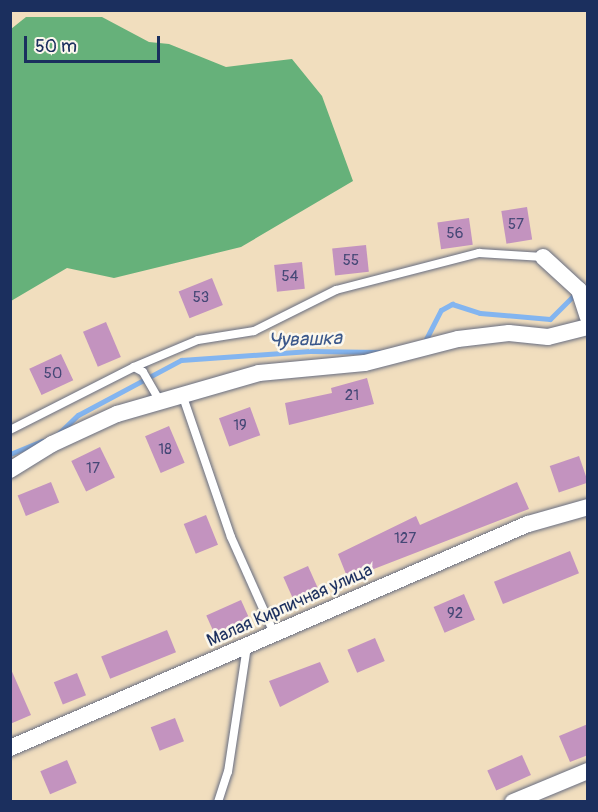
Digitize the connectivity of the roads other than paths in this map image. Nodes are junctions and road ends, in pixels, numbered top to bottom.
1 (543, 257) joint
2 (588, 317) edge
3 (588, 327) edge
4 (134, 367) junction
5 (182, 394) junction
6 (160, 401) junction
7 (10, 430) edge
8 (10, 470) edge
9 (588, 507) edge
10 (274, 633) junction
11 (247, 645) junction
12 (10, 748) edge
13 (588, 771) edge
14 (218, 801) edge
15 (513, 801) edge

1 - 2 street
1 - 4 lane
3 - 5 street
4 - 6 lane
4 - 7 lane
5 - 6 street
5 - 10 lane
6 - 8 street
9 - 10 street, Малая Кирпичная улица
10 - 11 street, Малая Кирпичная улица
11 - 12 street, Малая Кирпичная улица
11 - 14 lane
13 - 15 street

